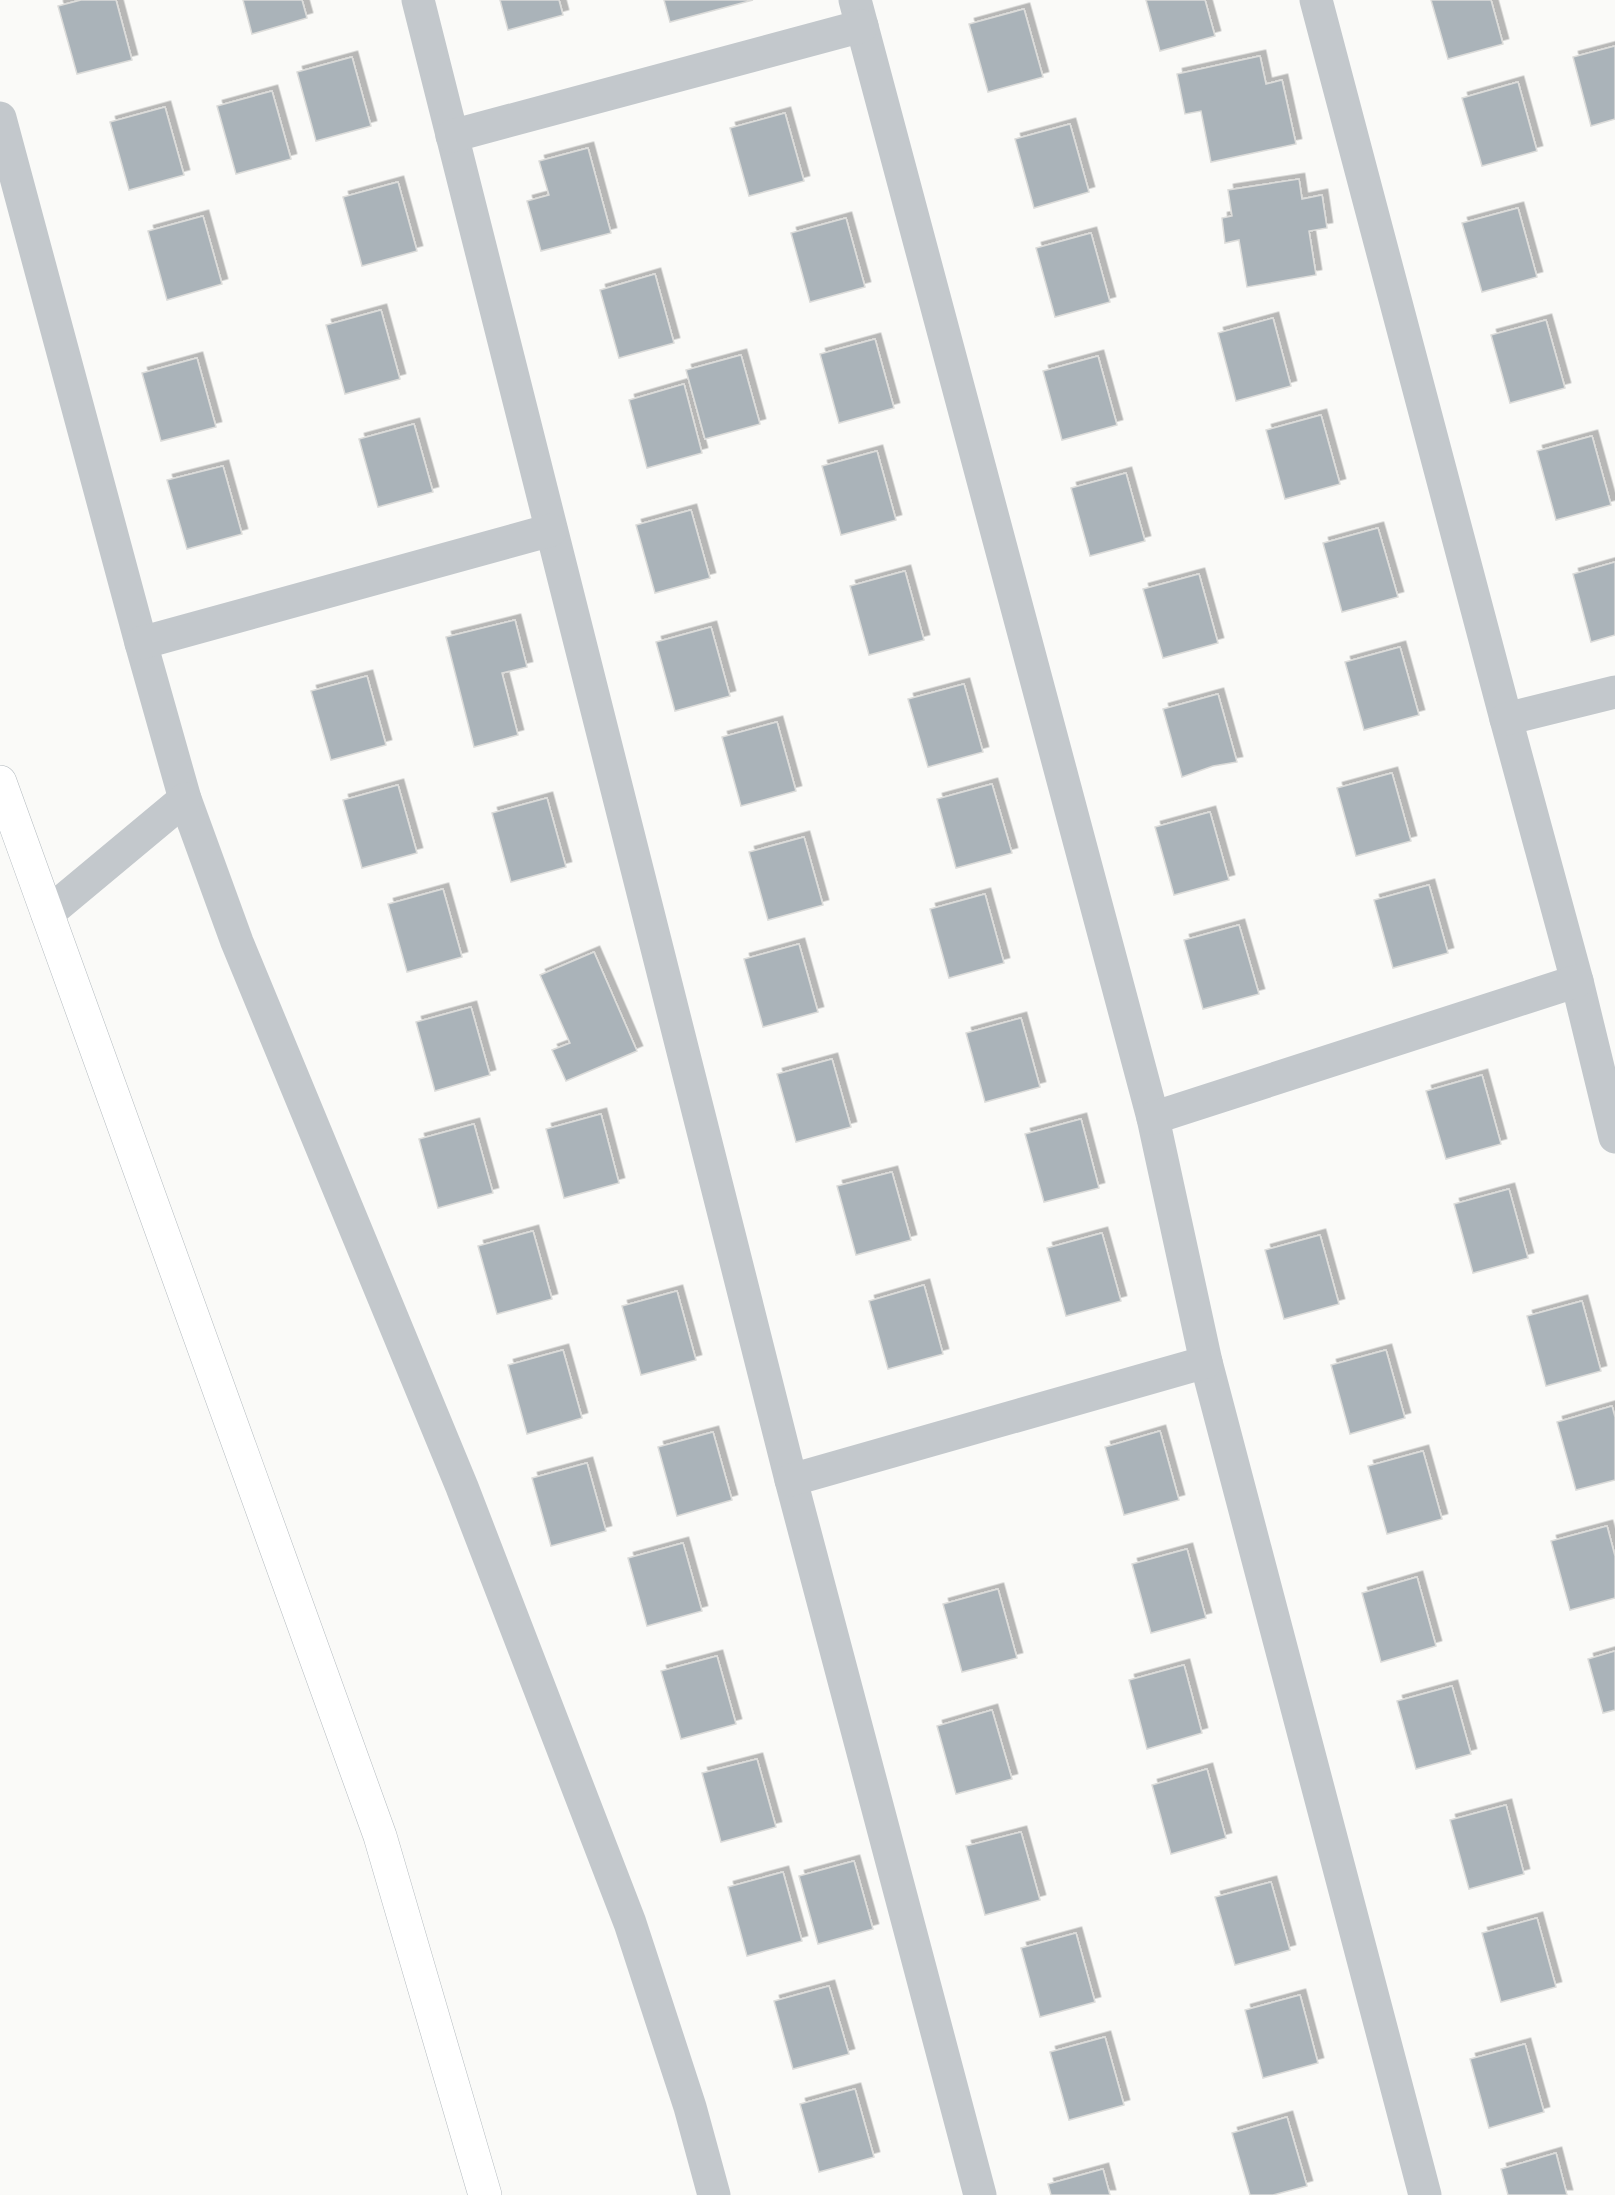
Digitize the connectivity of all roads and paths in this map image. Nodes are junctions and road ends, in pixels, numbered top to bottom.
1 (418, 0) edge
2 (1316, 0) edge
3 (858, 13) edge
4 (0, 118) edge
5 (452, 136) junction
6 (551, 530) junction
7 (141, 643) junction
8 (1615, 692) edge
9 (1506, 719) junction
10 (0, 782) edge
11 (185, 799) junction
12 (47, 914) junction
13 (1578, 981) junction
14 (1153, 1118) junction
15 (1615, 1137) edge
16 (1206, 1362) junction
17 (791, 1480) junction
18 (484, 2195) edge
19 (714, 2195) edge
20 (980, 2195) edge
21 (1425, 2195) edge

1 - 5 street
2 - 9 street
3 - 5 street
3 - 14 street
4 - 7 street
5 - 6 street
6 - 7 street
6 - 17 street
7 - 11 street
8 - 9 street
9 - 13 street
10 - 12 street
11 - 12 street
11 - 19 street
12 - 18 street
13 - 14 street
13 - 15 street
14 - 16 street
16 - 17 street
16 - 21 street
17 - 20 street

